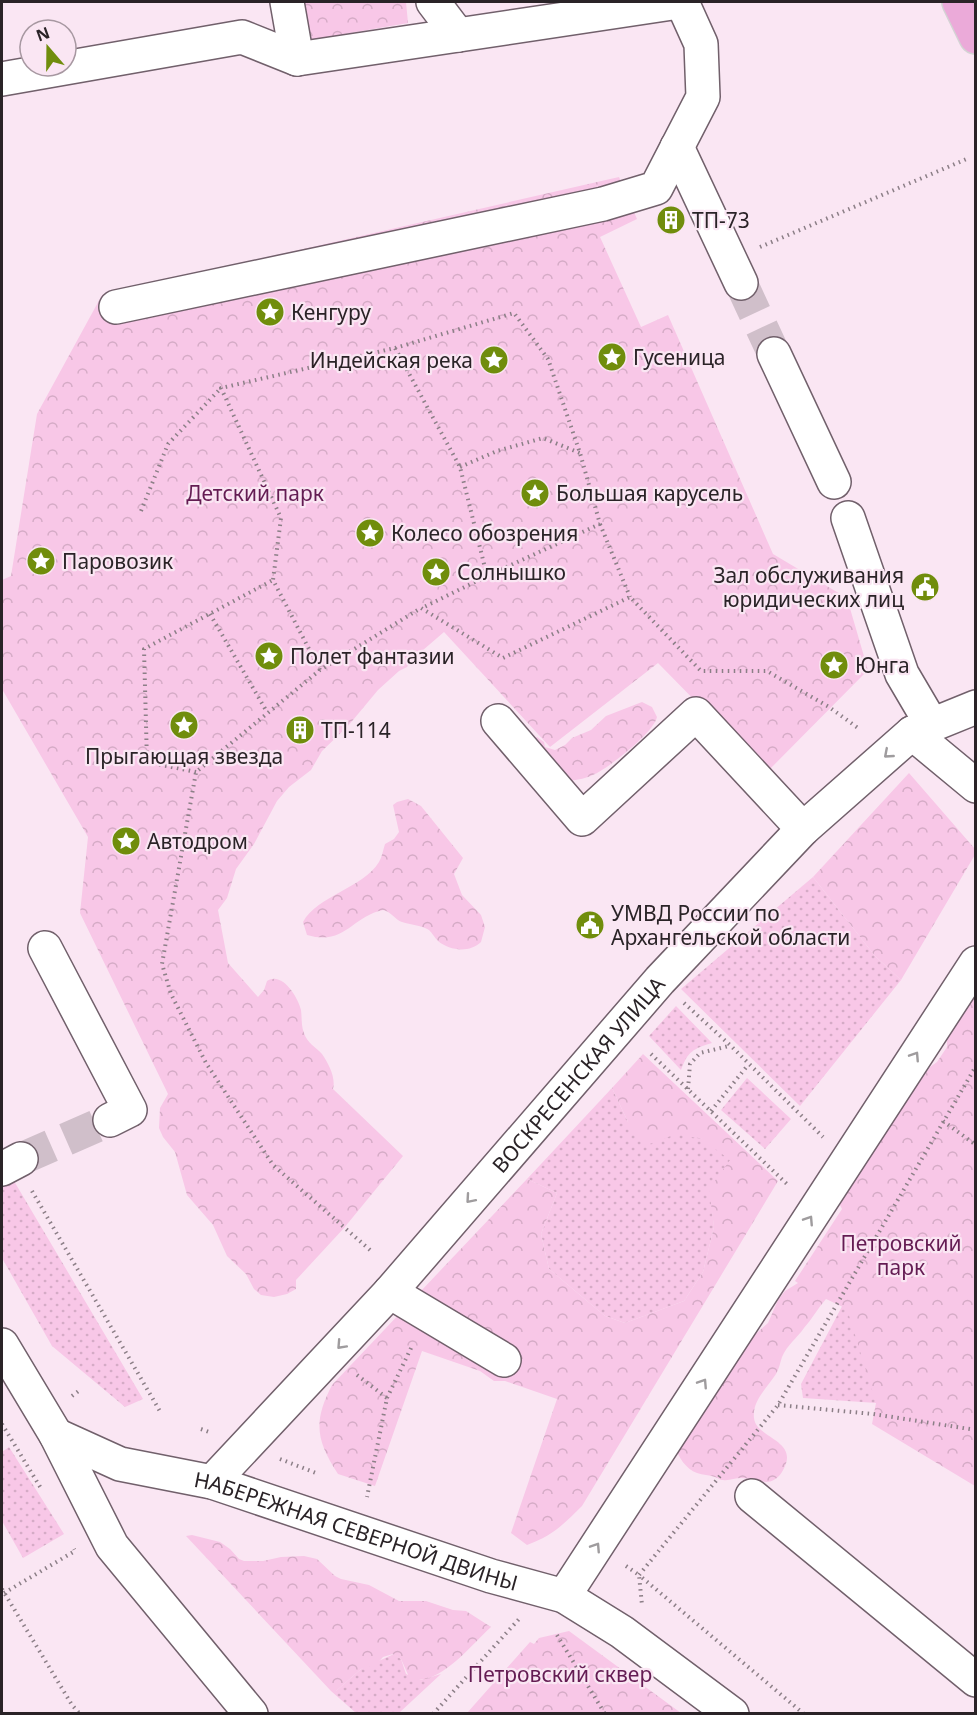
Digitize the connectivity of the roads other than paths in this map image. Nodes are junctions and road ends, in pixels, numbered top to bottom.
1 (287, 2) edge
2 (433, 2) edge
3 (680, 2) edge
4 (959, 2) edge
5 (458, 35) junction
6 (975, 37) edge
7 (297, 59) junction
8 (2, 79) edge
9 (677, 147) junction
10 (736, 272) tunnel mouth
11 (116, 307) dead end
12 (774, 354) tunnel mouth
13 (834, 482) dead end
14 (848, 518) dead end
15 (975, 706) edge
16 (498, 721) dead end
17 (922, 729) junction
18 (975, 786) edge
19 (803, 829) junction
20 (45, 948) dead end
21 (975, 963) edge
22 (110, 1120) tunnel mouth
23 (390, 1292) junction
24 (2, 1345) edge
25 (504, 1360) dead end
26 (56, 1435) junction
27 (212, 1482) junction
28 (752, 1496) dead end
29 (564, 1596) junction
30 (975, 1680) edge
31 (251, 1713) edge
32 (732, 1713) edge

1 - 7 street
2 - 5 street
3 - 5 street
3 - 9 street
4 - 6 main road
5 - 7 street
7 - 8 street
9 - 10 street
9 - 11 street
12 - 13 street
14 - 17 street
15 - 17 street, ВОСКРЕСЕНСКАЯ УЛИЦА
16 - 19 street
17 - 18 street
17 -> 19 street, ВОСКРЕСЕНСКАЯ УЛИЦА
19 -> 23 street, ВОСКРЕСЕНСКАЯ УЛИЦА
20 - 22 street
29 -> 21 street
23 - 25 street
23 -> 27 street, ВОСКРЕСЕНСКАЯ УЛИЦА
24 - 26 street
26 - 27 street, НАБЕРЕЖНАЯ СЕВЕРНОЙ ДВИНЫ
26 - 31 street
27 - 29 street, НАБЕРЕЖНАЯ СЕВЕРНОЙ ДВИНЫ
28 - 30 street
29 - 32 street, НАБЕРЕЖНАЯ СЕВЕРНОЙ ДВИНЫ

